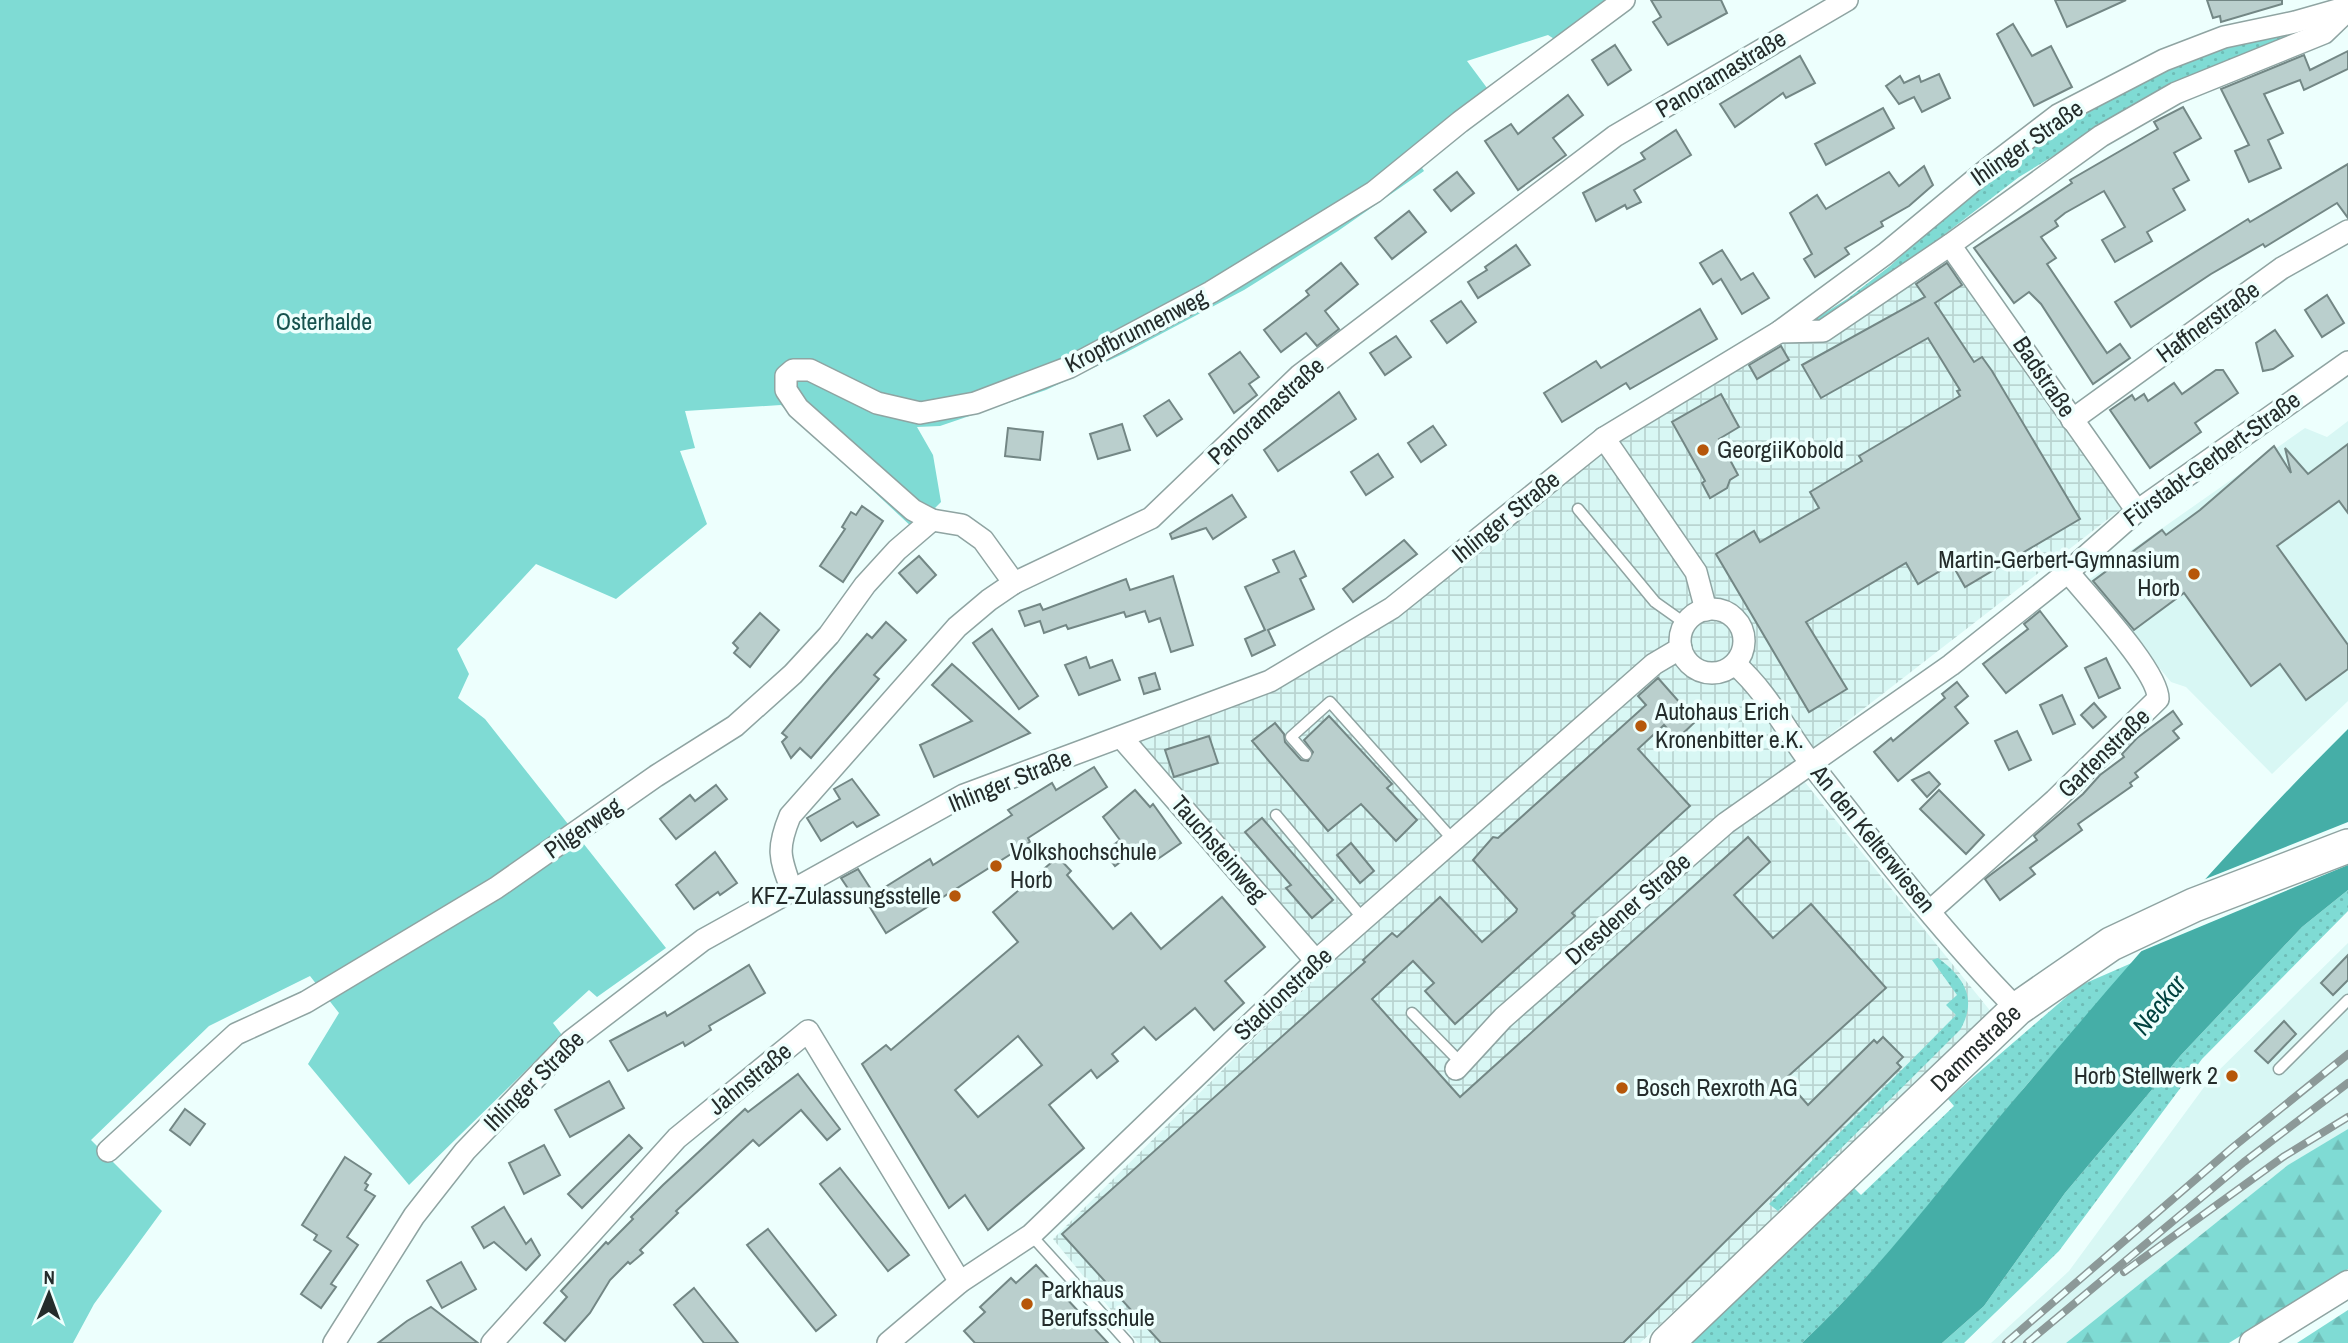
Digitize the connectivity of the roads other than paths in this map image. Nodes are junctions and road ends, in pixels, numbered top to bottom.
1 (1624, 0) edge
2 (1847, 0) edge
3 (2348, 8) edge
4 (2348, 231) edge
5 (1950, 245) junction
6 (1779, 332) junction
7 (2348, 362) edge
8 (2072, 420) junction
9 (1604, 438) junction
10 (1578, 509) dead end
11 (2137, 511) junction
12 (932, 520) junction
13 (2068, 572) junction
14 (1014, 583) junction
15 (1706, 610) junction
16 (1686, 624) junction
17 (1681, 648) junction
18 (1735, 664) junction
19 (1121, 737) junction
20 (1306, 754) dead end
21 (1810, 762) junction
22 (1276, 814) dead end
23 (1455, 842) junction
24 (2348, 846) edge
25 (792, 891) junction
26 (1930, 911) junction
27 (1364, 920) junction
28 (1316, 961) junction
29 (2348, 1000) edge
30 (2017, 1009) junction
31 (1412, 1013) dead end
32 (1458, 1066) joint
33 (2280, 1069) dead end
34 (108, 1151) dead end
35 (1031, 1235) junction
36 (960, 1283) junction
37 (2348, 1284) edge
38 (1079, 1288) junction
39 (1058, 1289) dead end
40 (502, 1339) edge
41 (334, 1343) edge
42 (888, 1343) edge
43 (1128, 1343) edge
44 (1667, 1343) edge
45 (2253, 1343) edge

1 - 12 street, Kropfbrunnenweg
2 - 14 street, Panoramastraße
3 - 5 street, Ihlinger Straße
3 - 6 street, Ihlinger Straße
4 - 8 street, Haffnerstraße
5 - 6 street, Ihlinger Straße
5 - 8 street, Badstraße
6 - 9 street, Ihlinger Straße
7 - 11 street, Fürstabt-Gerbert-Straße
8 - 11 street, Badstraße
9 - 15 street
9 - 19 street, Ihlinger Straße
10 - 16 lane
11 - 13 street, Fürstabt-Gerbert-Straße
12 - 14 street
12 - 34 street, Pilgerweg
13 - 21 street, Fürstabt-Gerbert-Straße
13 - 26 street, Gartenstraße
14 - 25 street, Panoramastraße
15 - 16 street
15 - 18 street
16 - 17 street
17 - 18 street
17 - 23 street, Stadionstraße
18 - 21 street, An den Kelterwiesen
19 - 25 street, Ihlinger Straße
19 - 28 street, Tauchsteinweg
20 - 23 lane
21 - 26 street, An den Kelterwiesen
21 - 32 street, Dresdener Straße
22 - 27 lane
23 - 27 street, Stadionstraße
24 - 30 main road, Dammstraße
25 - 41 street, Ihlinger Straße
26 - 30 street, An den Kelterwiesen
27 - 28 street, Stadionstraße
28 - 35 street, Stadionstraße
29 - 33 lane
30 - 44 main road, Dammstraße
31 - 32 lane
35 - 36 street, Stadionstraße
35 - 38 lane
36 - 40 street, Jahnstraße
36 - 42 street, Stadionstraße
37 - 45 street
38 - 39 lane
38 - 43 lane

